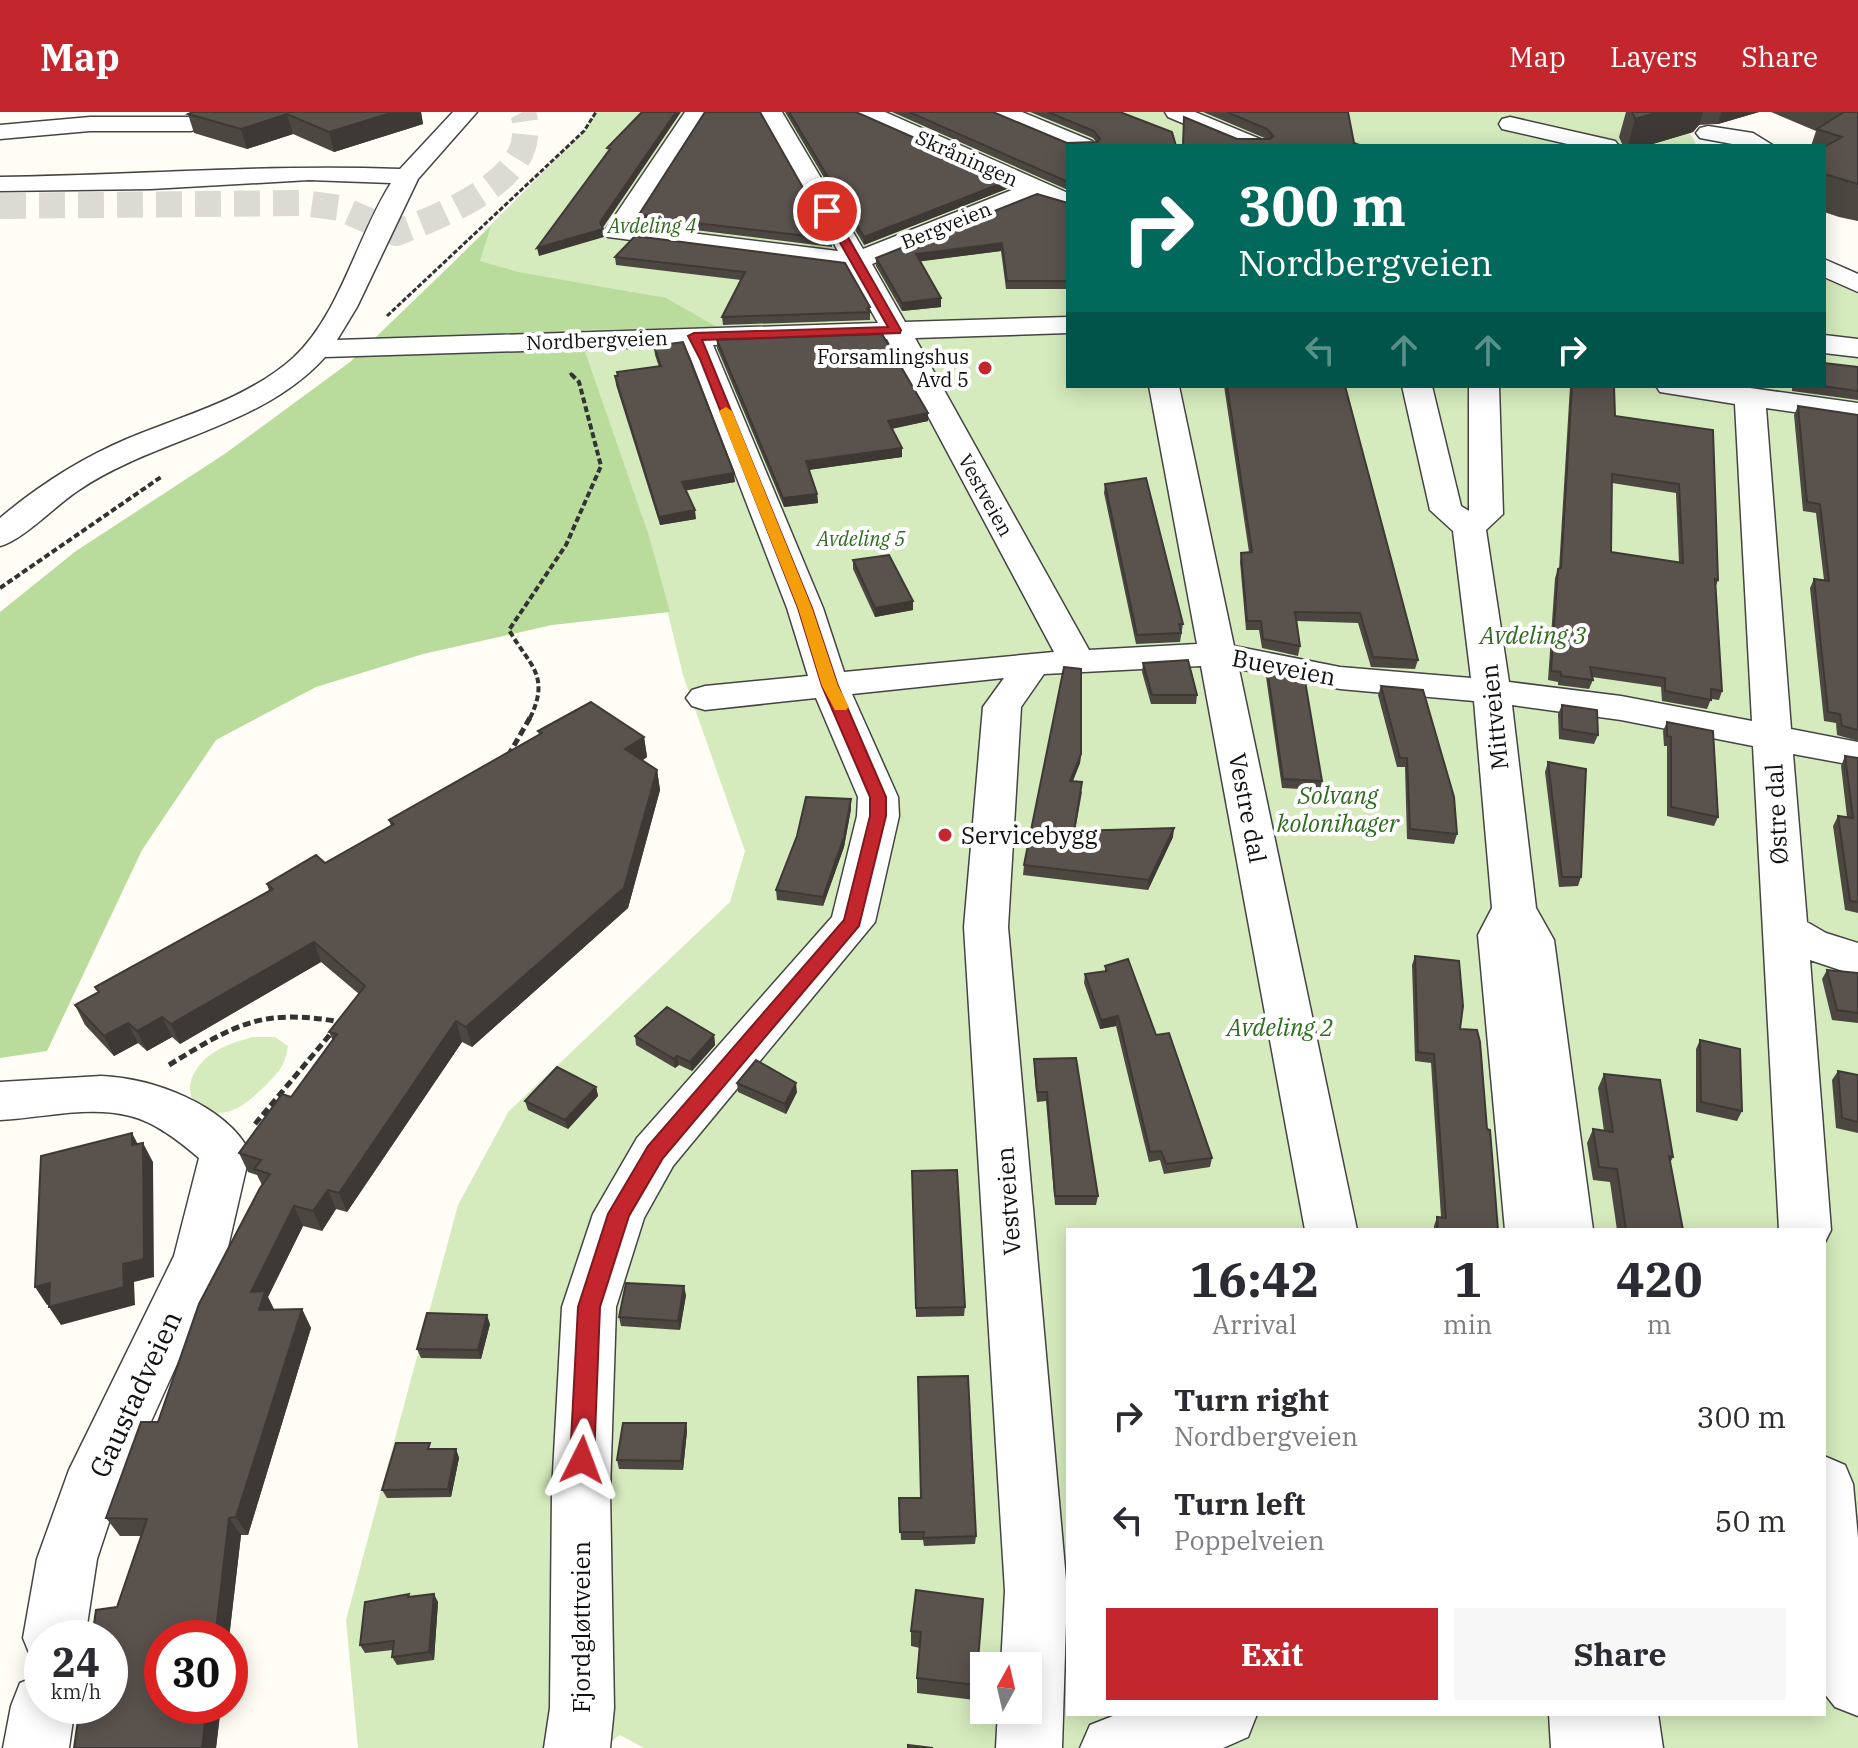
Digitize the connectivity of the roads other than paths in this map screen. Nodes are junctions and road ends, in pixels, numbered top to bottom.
1 (229, 112) edge
2 (466, 112) edge
3 (696, 112) edge
4 (771, 112) edge
5 (866, 112) edge
6 (1002, 112) edge
7 (1176, 112) edge
8 (1697, 112) edge
9 (1510, 124) dead end
10 (0, 132) edge
11 (1712, 140) edge
12 (1079, 144) edge
13 (1252, 144) edge
14 (1596, 144) edge
15 (1758, 144) edge
16 (407, 176) junction
17 (0, 184) edge
18 (1037, 189) junction
19 (1066, 201) edge
20 (856, 261) junction
21 (1826, 268) edge
22 (1858, 284) edge
23 (1066, 325) edge
24 (896, 330) junction
25 (694, 336) junction
26 (1826, 344) edge
27 (1858, 348) edge
28 (318, 349) junction
29 (1164, 388) edge
30 (1417, 388) edge
31 (1484, 388) edge
32 (1685, 388) edge
33 (1750, 397) junction
34 (1858, 412) edge
35 (1469, 527) junction
36 (0, 536) edge
37 (1218, 654) junction
38 (1055, 662) junction
39 (830, 686) junction
40 (1492, 691) junction
41 (705, 698) dead end
42 (1772, 736) junction
43 (1858, 754) edge
44 (1514, 908) junction
45 (1783, 928) junction
46 (1858, 960) edge
47 (0, 1101) edge
48 (1331, 1228) edge
49 (1531, 1228) edge
50 (1567, 1228) edge
51 (1805, 1228) edge
52 (1826, 1501) edge
53 (57, 1620) edge
54 (1844, 1655) edge
55 (1221, 1716) edge
56 (1581, 1716) edge
57 (1626, 1716) edge
58 (40, 1724) edge
59 (36, 1748) edge
60 (577, 1748) edge
61 (1029, 1748) edge
62 (1113, 1748) edge
63 (1584, 1748) edge
64 (1630, 1748) edge

1 - 10 street
2 - 16 street
3 - 20 street
4 - 20 street, Vestveien
5 - 18 street, Skråningen
6 - 12 street
7 - 13 street
8 - 11 street
9 - 14 street
11 - 15 street
16 - 17 street
16 - 28 street
18 - 19 street, Skråningen
18 - 20 street, Bergveien
20 - 24 street, Vestveien
21 - 22 street
23 - 24 street, Nordbergveien
24 - 25 street, Nordbergveien
24 - 38 street, Vestveien
25 - 28 street, Nordbergveien
25 - 39 street, Fjordgløttveien
26 - 27 street
28 - 36 street
29 - 37 street, Vestre dal
30 - 35 street
31 - 35 street
32 - 33 street
33 - 34 street
33 - 42 street, Østre dal
35 - 40 street, Mittveien
37 - 38 street, Bueveien
37 - 40 street, Bueveien
37 - 48 street, Vestre dal
38 - 39 street, Bueveien
38 - 61 street, Vestveien
39 - 41 street, Bueveien
39 - 60 street, Fjordgløttveien
40 - 42 street, Bueveien
40 - 44 street, Mittveien
42 - 43 street, Bueveien
42 - 45 street, Østre dal
44 - 49 street, Mittveien
44 - 50 street, Mittveien
45 - 46 street
45 - 51 street, Østre dal
47 - 53 street, Gaustadveien
52 - 54 street
55 - 62 street
56 - 63 street
57 - 64 street
58 - 59 street

